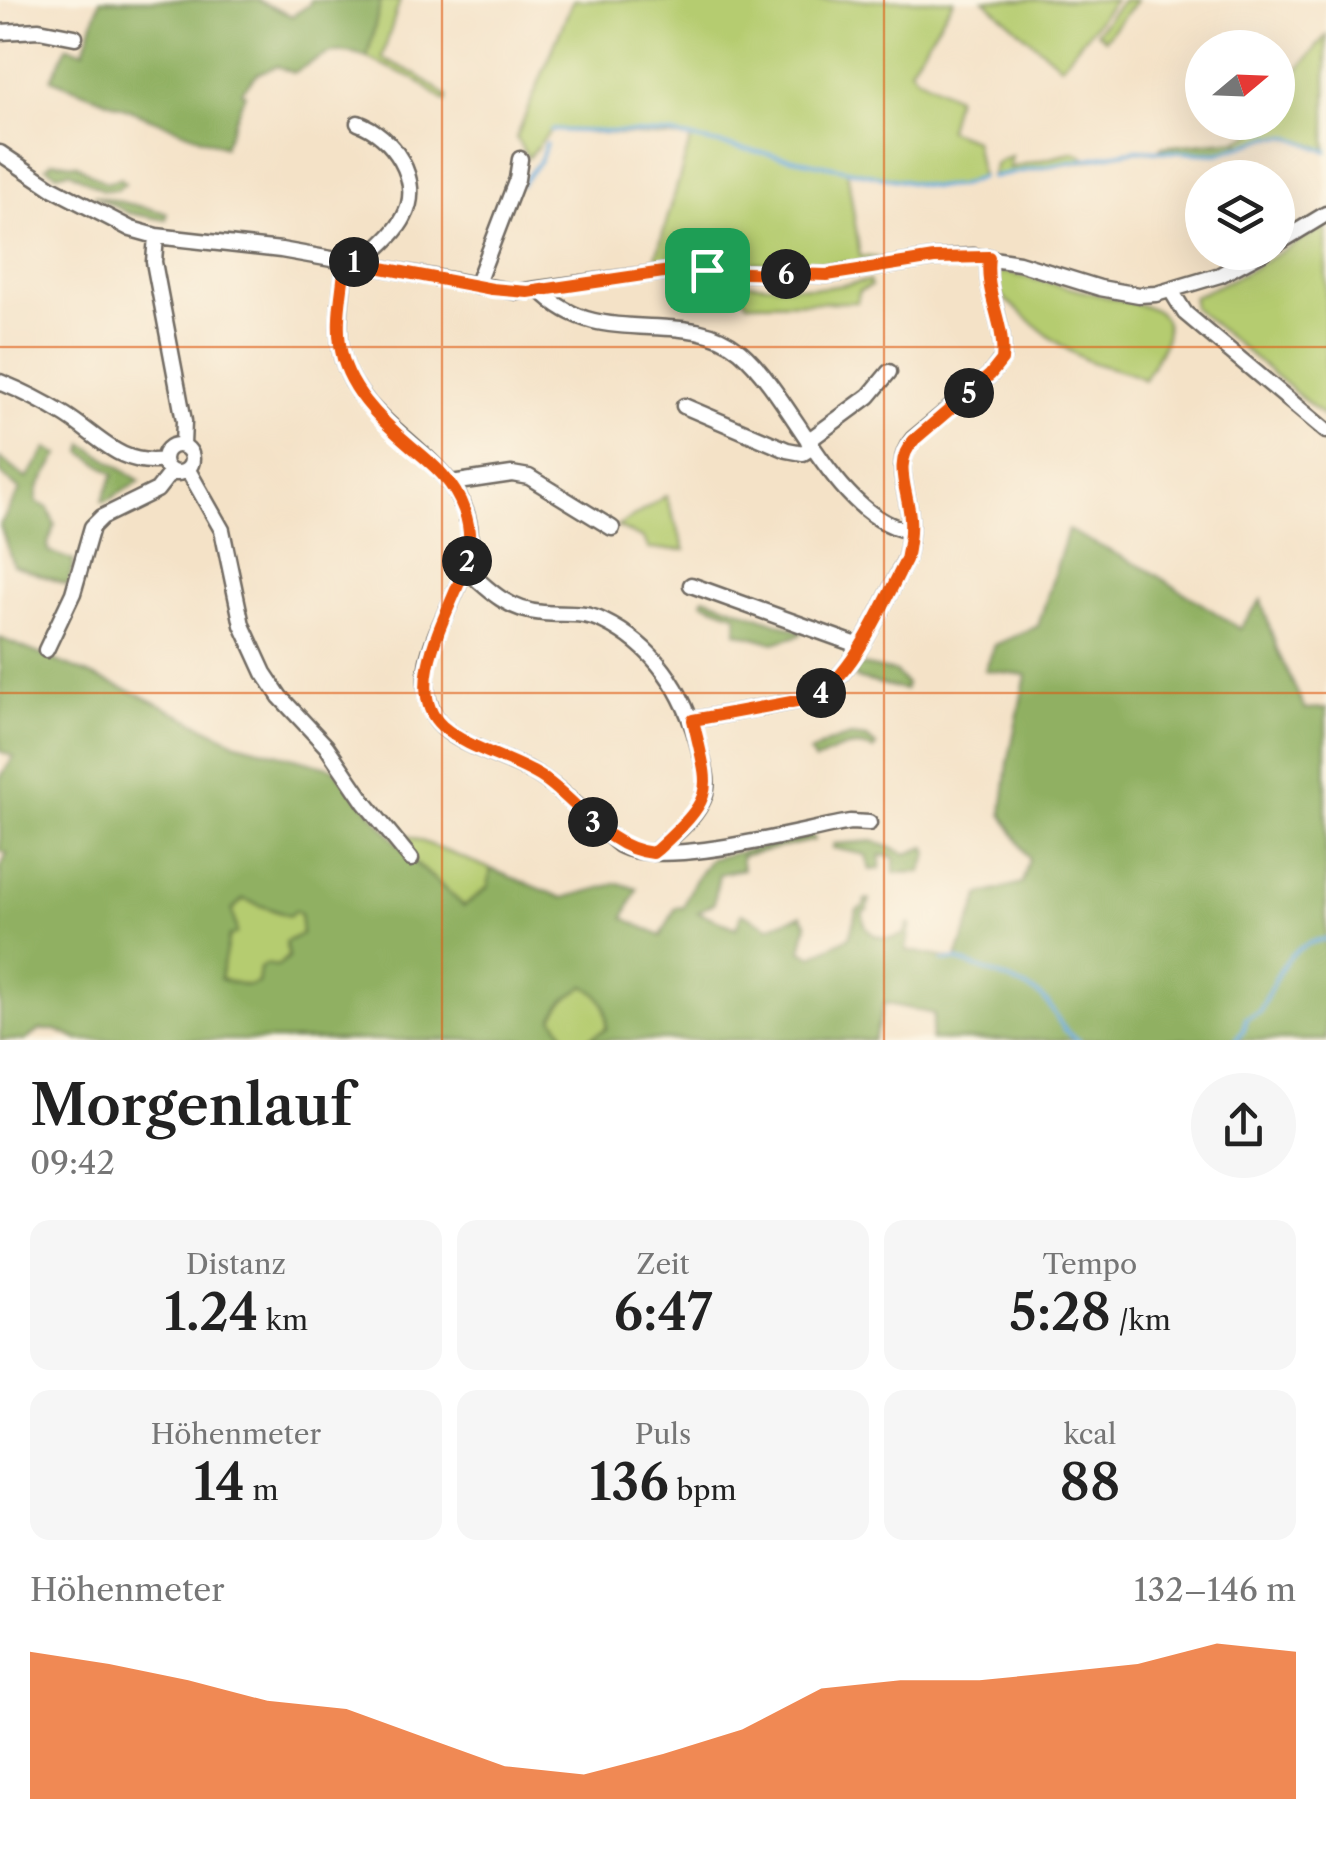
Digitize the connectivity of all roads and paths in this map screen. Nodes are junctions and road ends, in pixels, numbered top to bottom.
1 (0, 32) edge
2 (75, 37) dead end
3 (358, 123) dead end
4 (0, 153) edge
5 (520, 159) dead end
6 (1326, 202) edge
7 (1326, 214) edge
8 (1310, 222) junction
9 (1295, 232) edge
10 (156, 236) junction
11 (989, 257) junction
12 (345, 261) junction
13 (362, 264) junction
14 (1230, 270) edge
15 (476, 286) junction
16 (540, 291) junction
17 (1172, 292) junction
18 (889, 372) dead end
19 (0, 382) edge
20 (684, 406) dead end
21 (1326, 431) edge
22 (811, 444) junction
23 (182, 445) junction
24 (167, 466) junction
25 (188, 470) junction
26 (450, 483) junction
27 (612, 528) dead end
28 (910, 531) junction
29 (465, 568) junction
30 (691, 585) dead end
31 (860, 646) junction
32 (46, 650) dead end
33 (693, 720) junction
34 (868, 823) dead end
35 (653, 853) junction
36 (411, 858) dead end

1 - 2 street
3 - 13 street
4 - 10 street
5 - 15 street
6 - 8 street
7 - 8 street
8 - 9 street
10 - 12 street
10 - 23 street
11 - 16 street
11 - 17 street
11 - 28 street
12 - 13 street
12 - 26 street
13 - 15 street
14 - 17 street
15 - 16 street
16 - 22 street
17 - 21 street
18 - 22 street
19 - 24 street
20 - 22 street
22 - 28 street
23 - 24 street
23 - 25 street
24 - 25 street
24 - 32 street
25 - 36 street
26 - 27 street
26 - 29 street
28 - 31 street
29 - 33 street
29 - 35 street
30 - 31 street
31 - 33 street
33 - 35 street
34 - 35 street

